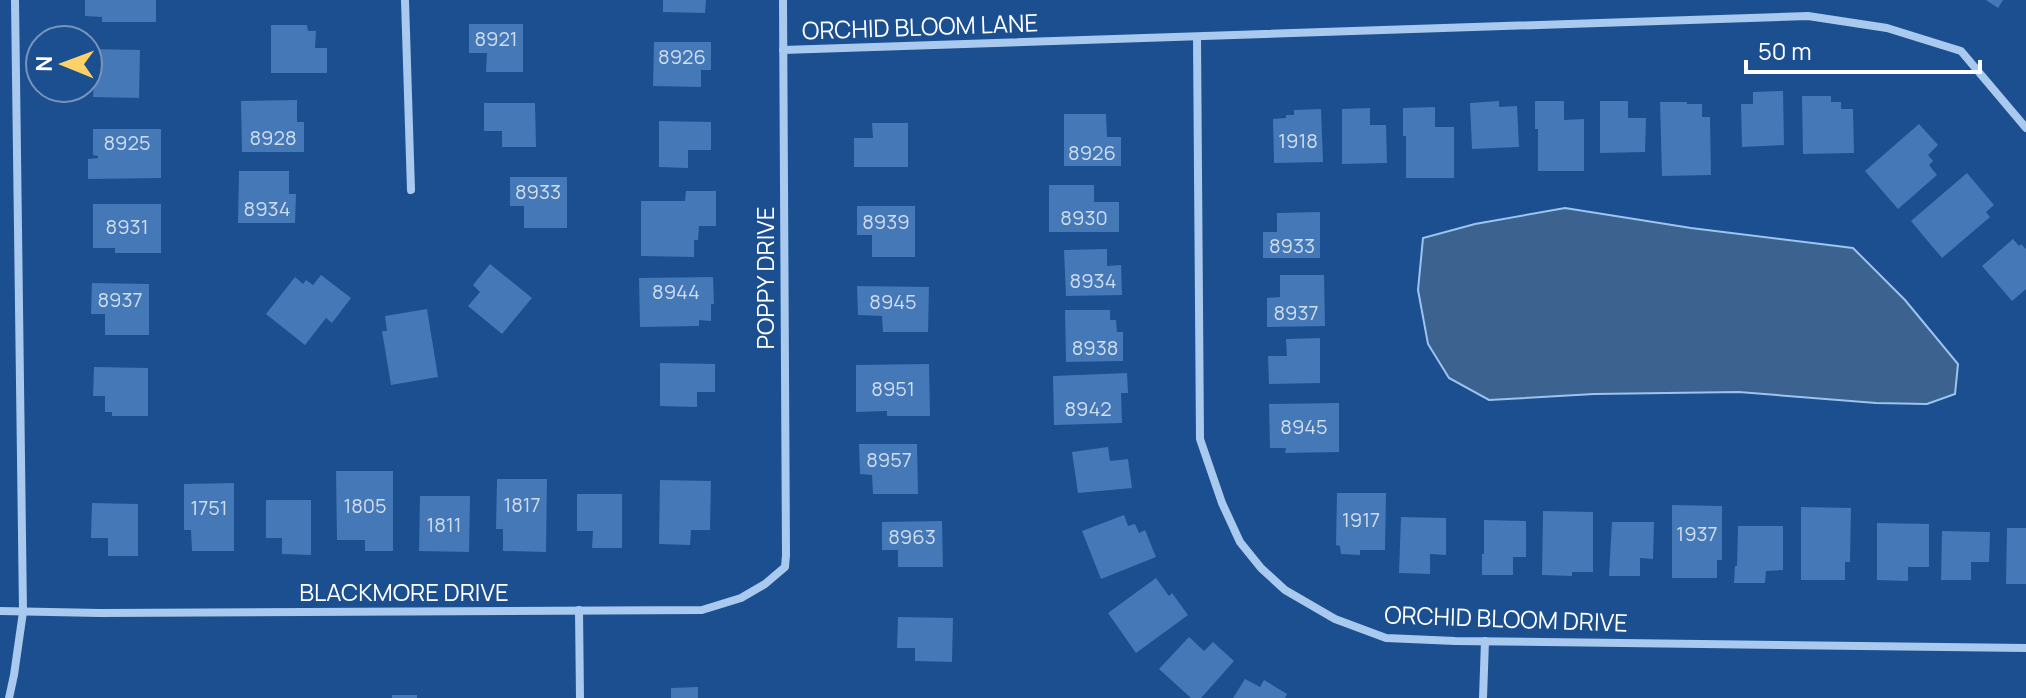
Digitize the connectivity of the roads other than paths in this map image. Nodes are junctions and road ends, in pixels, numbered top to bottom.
1 (15, 0) edge
2 (405, 0) edge
3 (783, 0) edge
4 (1197, 37) junction
5 (783, 50) junction
6 (2026, 128) edge
7 (411, 190) dead end
8 (786, 555) joint
9 (579, 610) junction
10 (0, 611) edge
11 (23, 612) junction
12 (1485, 641) junction
13 (2026, 648) edge
14 (9, 698) edge
15 (580, 698) edge
16 (1483, 698) edge

1 - 11 street
2 - 7 street
3 - 5 street, POPPY DRIVE
4 - 5 street, ORCHID BLOOM LANE
4 - 6 street, ORCHID BLOOM LANE
4 - 12 street, ORCHID BLOOM DRIVE
5 - 8 street, POPPY DRIVE
8 - 9 street, BLACKMORE DRIVE
9 - 11 street, BLACKMORE DRIVE
9 - 15 street
10 - 11 street, BLACKMORE DRIVE
11 - 14 street
12 - 13 street, ORCHID BLOOM DRIVE
12 - 16 street

